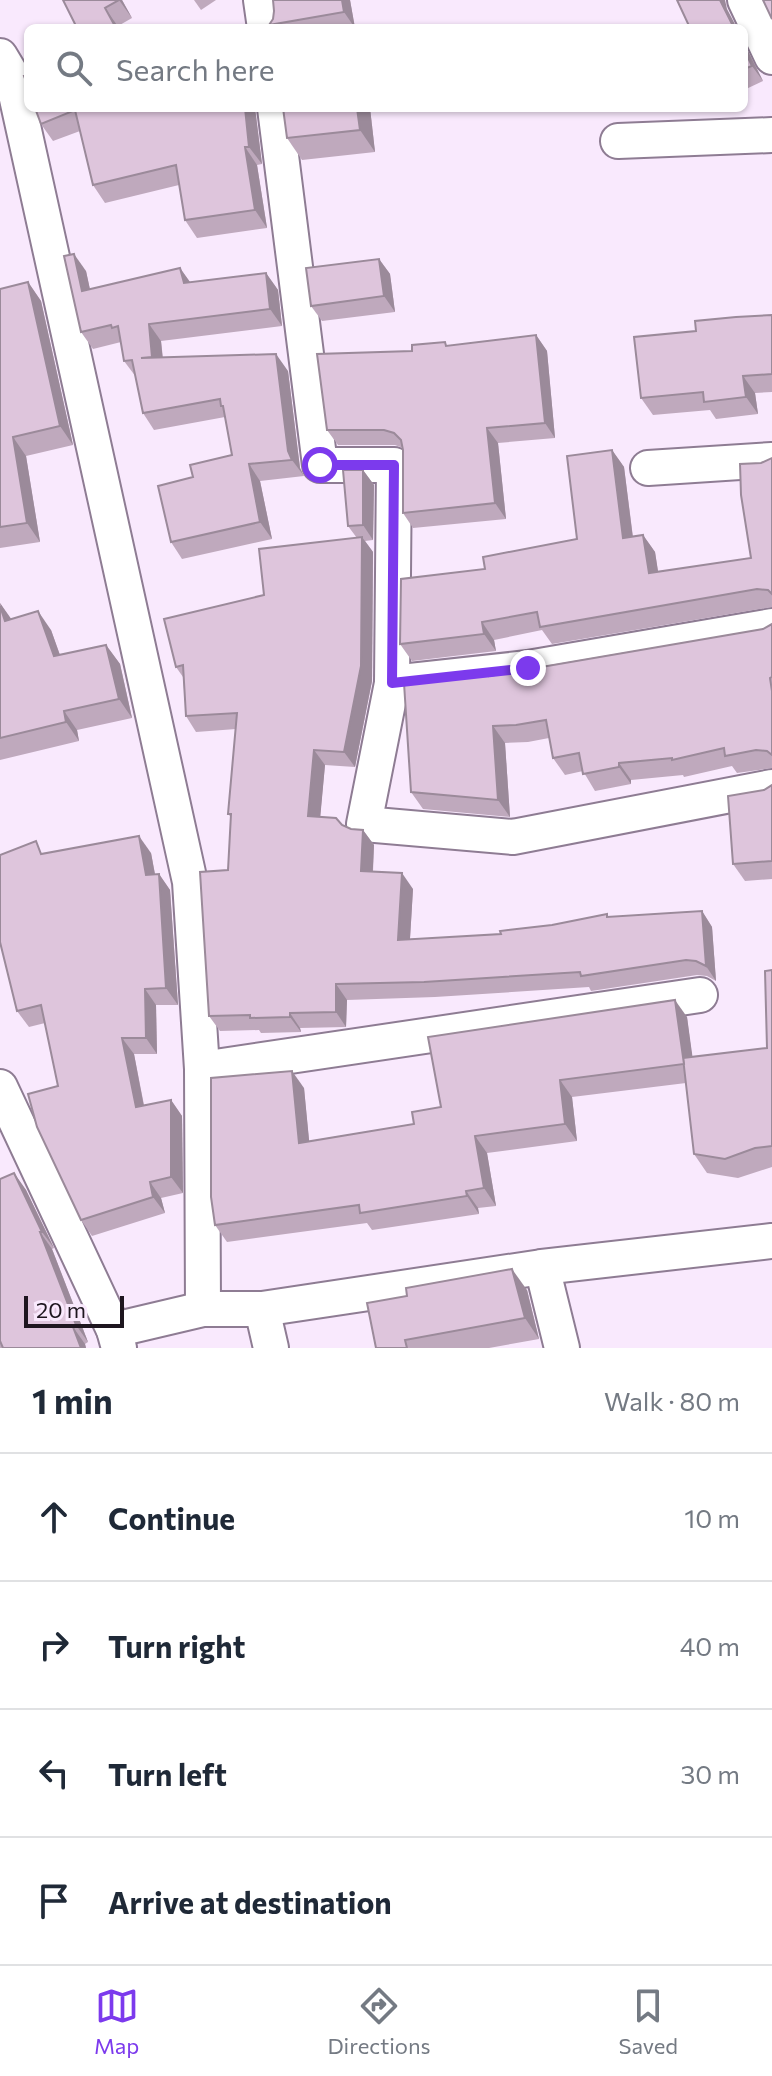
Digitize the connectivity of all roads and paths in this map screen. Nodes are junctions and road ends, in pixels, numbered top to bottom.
1 (261, 0) edge
2 (745, 0) edge
3 (264, 24) edge
4 (0, 56) edge
5 (772, 57) edge
6 (276, 112) edge
7 (772, 135) edge
8 (618, 141) dead end
9 (772, 460) edge
10 (648, 468) dead end
11 (772, 626) edge
12 (392, 683) junction
13 (772, 787) edge
14 (700, 995) dead end
15 (202, 1069) junction
16 (0, 1087) edge
17 (772, 1241) edge
18 (542, 1267) junction
19 (203, 1309) junction
20 (262, 1309) junction
21 (116, 1339) edge
22 (271, 1348) edge
23 (562, 1348) edge

1 - 3 street
2 - 5 street
4 - 15 street
6 - 12 street
7 - 8 street
9 - 10 street
11 - 12 street
12 - 13 street
14 - 15 street
15 - 19 street
16 - 21 street
17 - 18 street
18 - 20 street
18 - 23 street
19 - 20 street
19 - 21 street
20 - 22 street

